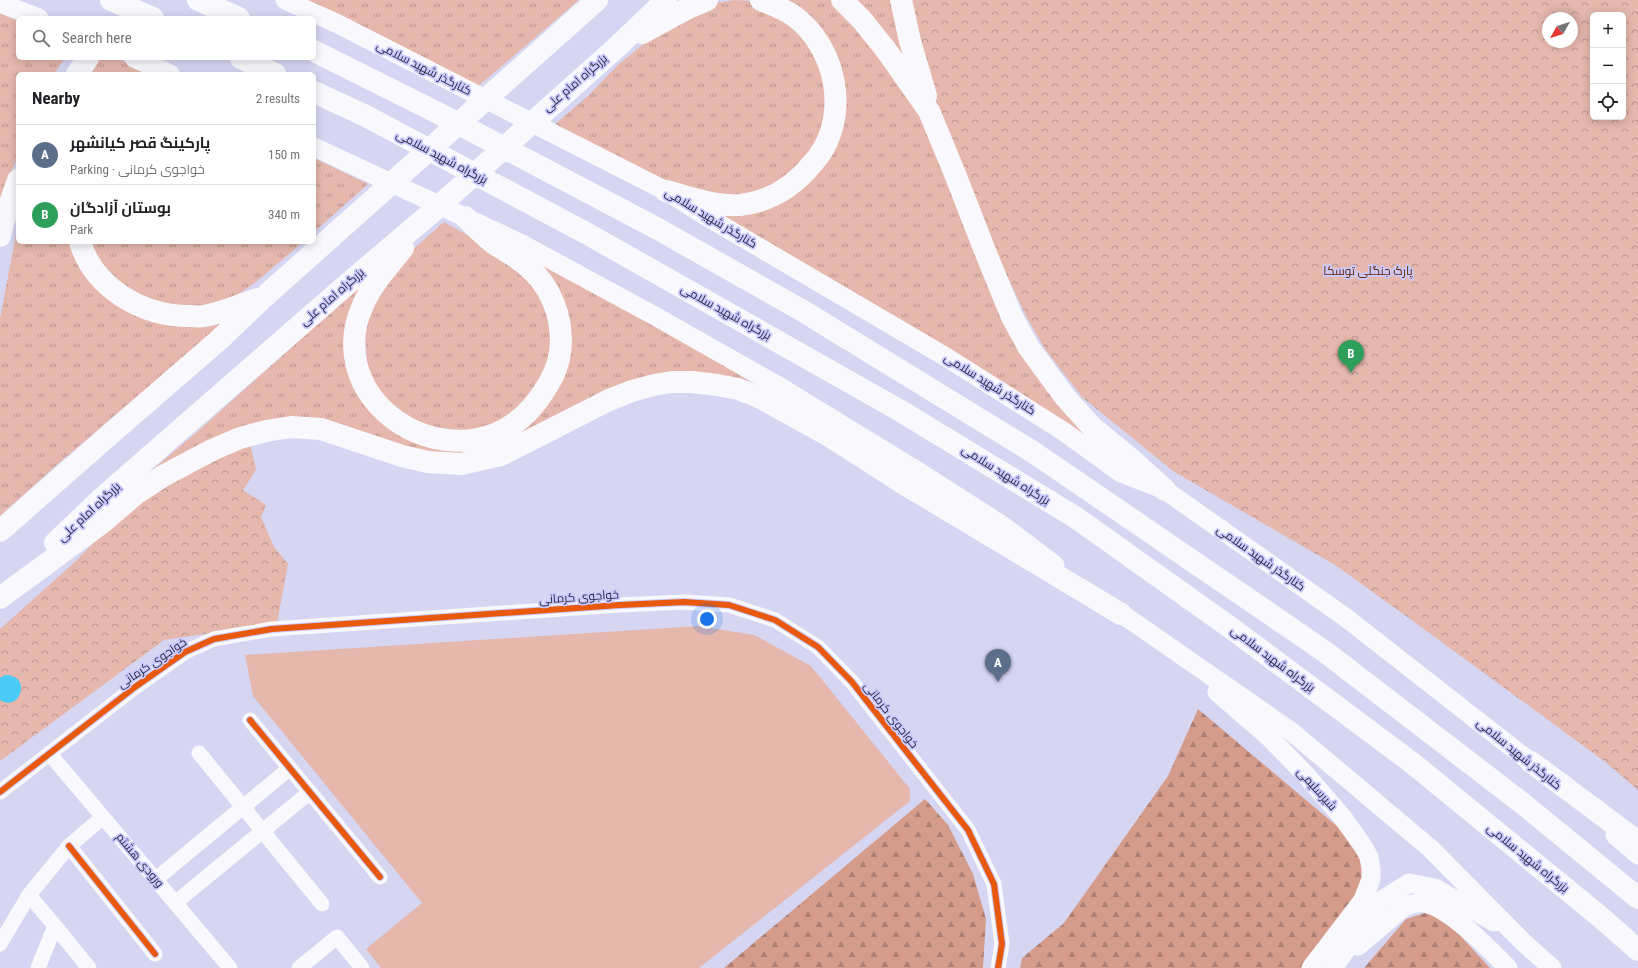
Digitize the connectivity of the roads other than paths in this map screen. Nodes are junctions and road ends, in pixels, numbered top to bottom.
1 (111, 0) edge
2 (138, 0) edge
3 (198, 0) edge
4 (284, 0) edge
5 (597, 0) edge
6 (666, 0) edge
7 (707, 0) edge
8 (761, 0) edge
9 (842, 0) edge
10 (900, 0) edge
11 (0, 3) edge
12 (34, 16) edge
13 (124, 16) edge
14 (148, 16) edge
15 (234, 16) edge
16 (617, 47) junction
17 (316, 52) edge
18 (87, 60) edge
19 (138, 60) edge
20 (244, 60) edge
21 (78, 72) edge
22 (166, 72) edge
23 (271, 72) edge
24 (316, 93) edge
25 (929, 111) junction
26 (316, 148) edge
27 (16, 186) edge
28 (666, 191) junction
29 (430, 214) junction
30 (465, 217) junction
31 (0, 236) edge
32 (81, 244) edge
33 (264, 296) junction
34 (1165, 490) junction
35 (0, 531) edge
36 (0, 597) edge
37 (1121, 614) junction
38 (1161, 641) junction
39 (250, 720) dead end
40 (49, 753) junction
41 (199, 753) dead end
42 (1531, 762) junction
43 (290, 768) junction
44 (0, 792) edge
45 (310, 792) junction
46 (244, 807) junction
47 (103, 817) junction
48 (263, 831) junction
49 (1638, 842) edge
50 (69, 846) junction
51 (1638, 855) edge
52 (380, 876) dead end
53 (156, 880) junction
54 (29, 895) junction
55 (1638, 898) edge
56 (175, 903) junction
57 (322, 904) dead end
58 (55, 926) junction
59 (1523, 942) junction
60 (0, 944) edge
61 (1638, 950) edge
62 (155, 954) dead end
63 (38, 968) edge
64 (89, 968) edge
65 (230, 968) edge
66 (298, 968) edge
67 (362, 968) edge
68 (998, 968) edge
69 (1312, 968) edge
70 (1333, 968) edge
71 (1336, 968) edge
72 (1508, 968) edge
73 (1552, 968) edge

1 - 14 highway
2 - 13 highway
3 - 15 highway
4 - 28 main road, کنارگذر شهید سلامی
5 - 33 highway
6 - 16 highway, بزرگراه امام علی
7 - 16 highway
8 - 28 highway
9 - 25 highway
10 - 25 highway
11 - 12 main road
16 - 29 highway, بزرگراه امام علی
17 - 55 highway
18 - 21 highway
19 - 22 main road
20 - 23 highway
24 - 61 highway, بزرگراه شهید سلامی
25 - 34 highway
26 - 30 main road
27 - 31 highway
28 - 34 main road, کنارگذر شهید سلامی
29 - 30 highway
29 - 36 highway, بزرگراه امام علی
30 - 37 main road
32 - 33 highway
33 - 35 highway
34 - 42 main road, کنارگذر شهید سلامی
36 - 37 highway
37 - 38 main road
38 - 59 main road
38 - 69 main road, شیرسلیمی
39 - 43 street
40 - 44 street, خواجوی کرمانی
40 - 47 street, ورودی هشتم
40 - 68 street, خواجوی کرمانی
41 - 46 street
42 - 49 highway
42 - 51 main road, کنارگذر شهید سلامی
43 - 45 street
43 - 46 street
45 - 48 street
45 - 52 street
46 - 48 street
46 - 53 street
47 - 50 street
47 - 53 street, ورودی هشتم
48 - 56 street
48 - 57 street
50 - 54 street
50 - 62 street
53 - 56 street, ورودی هشتم
54 - 58 street
54 - 60 street
56 - 65 street, ورودی هشتم
58 - 63 street
58 - 64 street
59 - 70 main road
59 - 73 main road
66 - 67 street
71 - 72 main road

